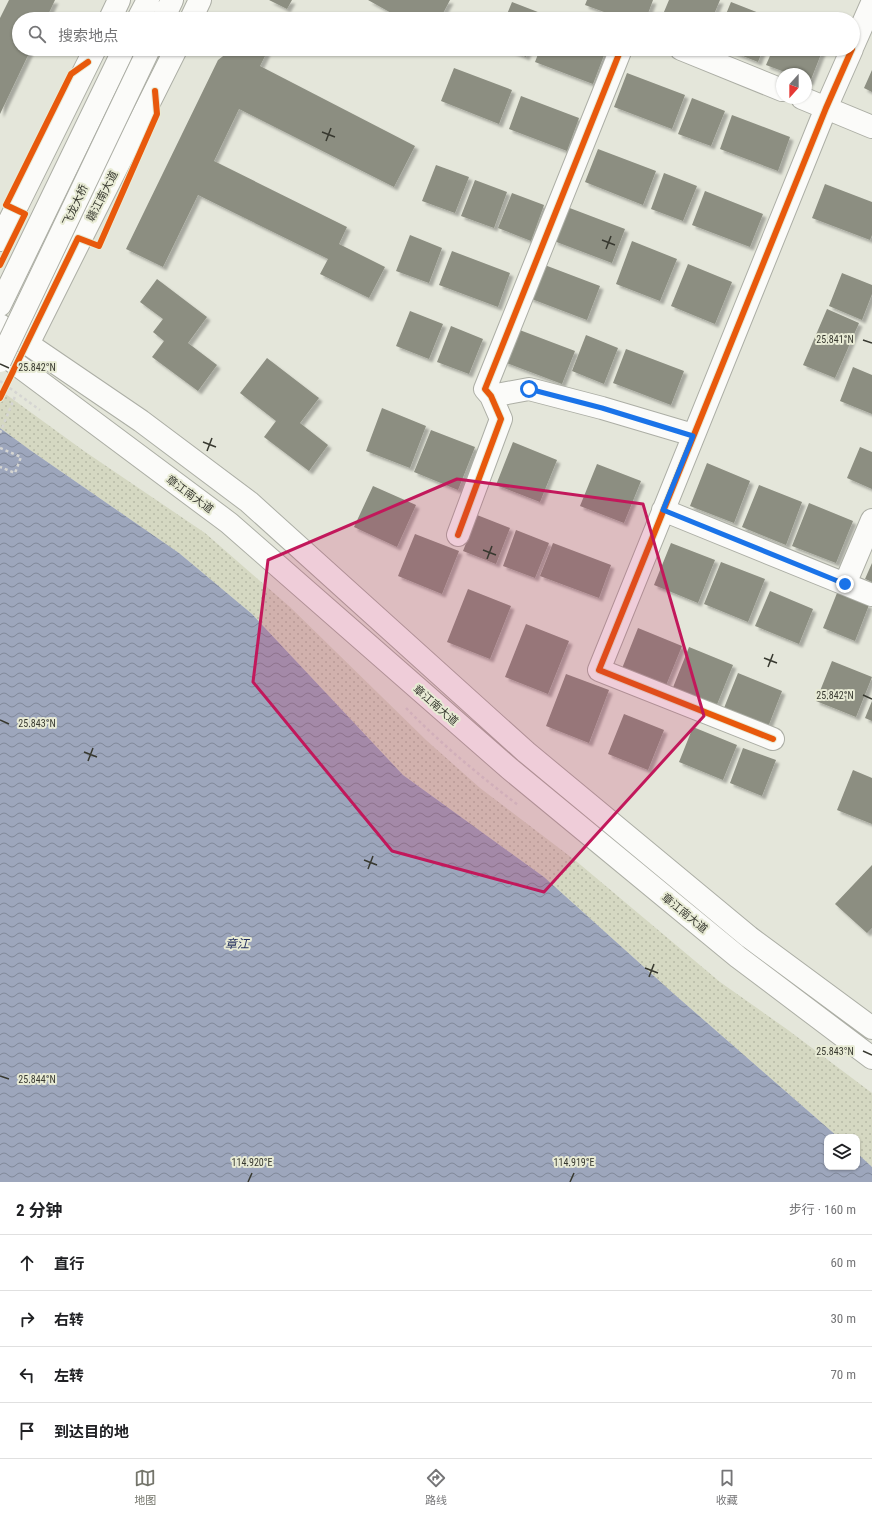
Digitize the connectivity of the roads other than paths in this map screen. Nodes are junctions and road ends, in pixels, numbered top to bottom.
1 (119, 0) edge
2 (148, 0) edge
3 (172, 0) edge
4 (200, 0) edge
5 (872, 3) edge
6 (113, 12) edge
7 (142, 12) edge
8 (166, 12) edge
9 (194, 12) edge
10 (860, 30) edge
11 (92, 56) edge
12 (121, 56) edge
13 (146, 56) edge
14 (172, 56) edge
15 (618, 56) edge
16 (698, 56) edge
17 (849, 56) edge
18 (776, 88) edge
19 (812, 102) edge
20 (826, 108) junction
21 (872, 127) edge
22 (0, 240) edge
23 (0, 305) edge
24 (0, 325) edge
25 (28, 344) junction
26 (0, 352) edge
27 (5, 369) edge
28 (491, 396) junction
29 (693, 436) junction
30 (663, 510) junction
31 (872, 520) edge
32 (458, 535) dead end
33 (845, 584) junction
34 (872, 595) edge
35 (773, 739) dead end
36 (872, 1028) edge
37 (872, 1058) edge

1 - 6 main road
2 - 7 main road
3 - 8 main road
4 - 9 main road
5 - 10 main road
11 - 22 main road
12 - 23 main road
13 - 27 main road, 飞龙大桥, bridge
14 - 25 main road, 赣江南大道
15 - 28 main road
16 - 18 main road
17 - 20 main road
19 - 20 main road
20 - 21 main road
20 - 29 main road
24 - 25 main road, 章江南大道
25 - 36 main road, 章江南大道
26 - 37 main road, 章江南大道
28 - 29 main road
28 - 32 main road
29 - 30 main road
30 - 33 main road
30 - 35 main road
31 - 33 main road
33 - 34 main road

